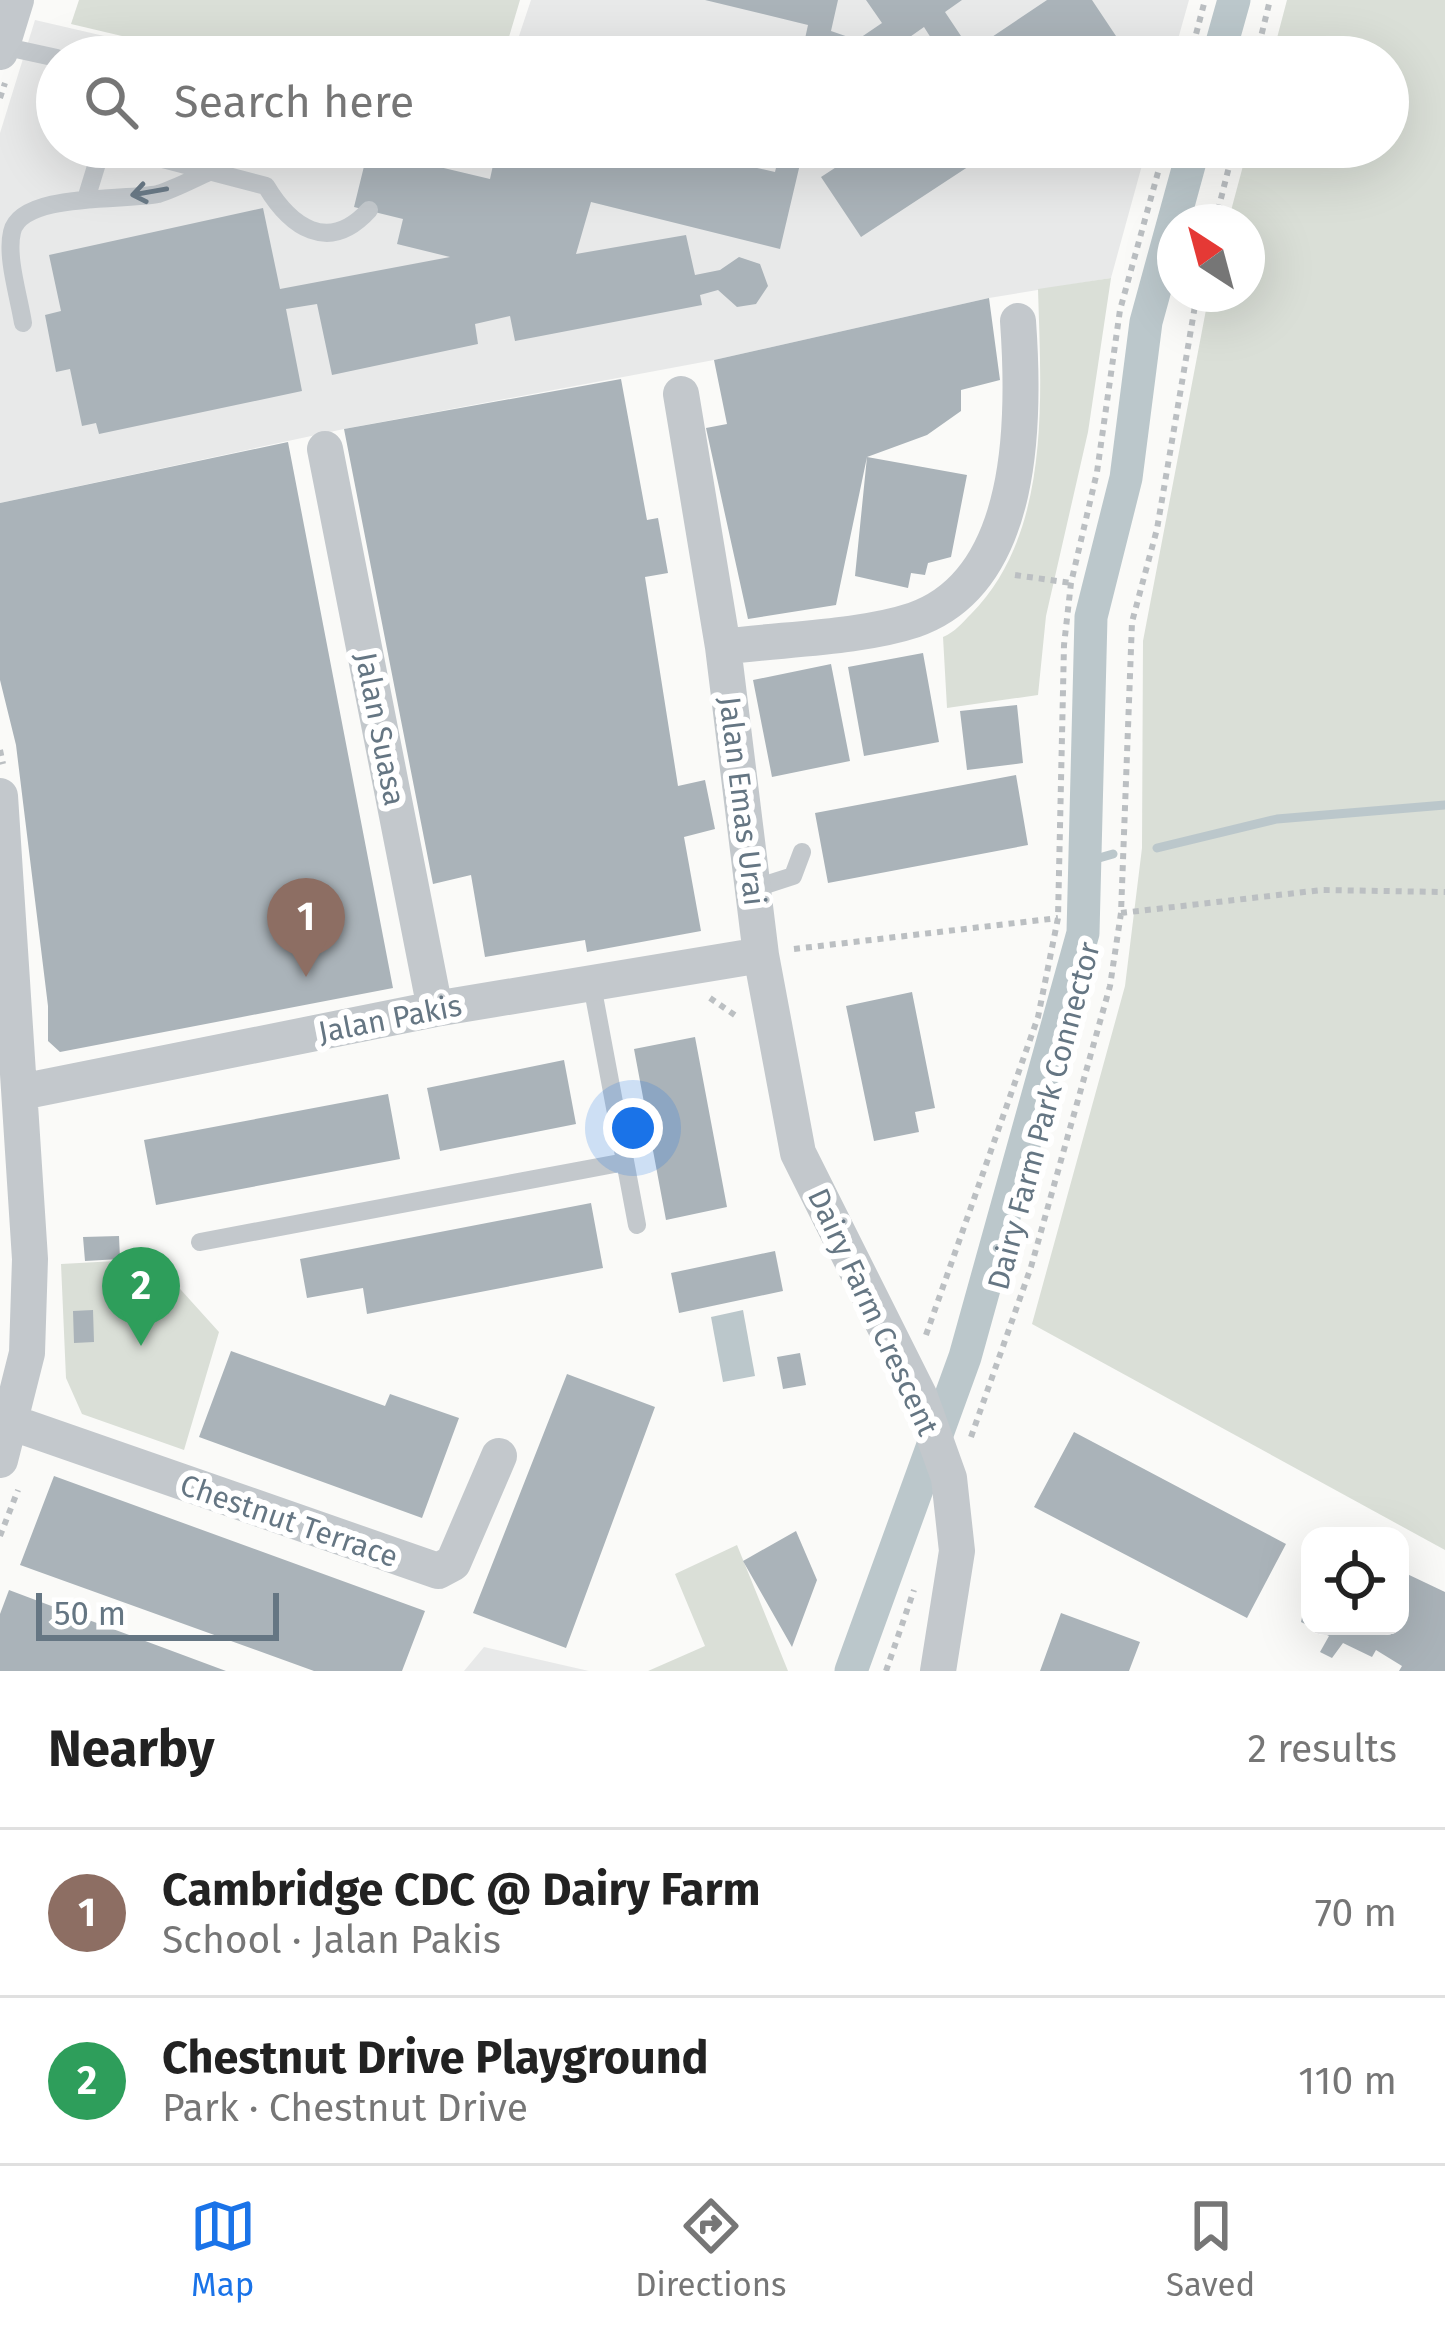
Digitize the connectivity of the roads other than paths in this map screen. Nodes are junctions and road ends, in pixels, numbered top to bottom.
1 (16, 0) edge
2 (1, 49) edge
3 (36, 55) edge
4 (96, 168) edge
5 (194, 168) edge
6 (209, 172) junction
7 (86, 199) junction
8 (369, 210) dead end
9 (1018, 321) dead end
10 (22, 323) dead end
11 (681, 394) dead end
12 (325, 449) dead end
13 (723, 646) junction
14 (3, 784) edge
15 (802, 852) dead end
16 (753, 889) junction
17 (770, 953) junction
18 (592, 985) junction
19 (435, 1009) junction
20 (21, 1092) junction
21 (12, 1142) edge
22 (625, 1162) junction
23 (637, 1225) dead end
24 (200, 1242) dead end
25 (13, 1424) junction
26 (500, 1456) dead end
27 (13, 1465) edge
28 (938, 1671) edge

1 - 2 street
2 - 3 lane
4 - 7 lane
5 - 6 lane
6 -> 7 lane
6 - 8 lane
7 - 10 lane
9 - 13 street
11 - 13 street, Jalan Emas Urai
12 - 19 street, Jalan Suasa
13 - 16 street, Jalan Emas Urai
14 - 20 street
15 - 16 lane
16 - 17 street, Jalan Emas Urai
17 - 18 street, Jalan Pakis
17 - 28 street, Dairy Farm Crescent
18 - 19 street, Jalan Pakis
18 - 22 lane
19 - 20 street, Jalan Pakis
20 - 21 street
21 - 25 street
22 - 23 lane
22 - 24 lane
25 - 26 street, Chestnut Terrace
25 - 27 street

